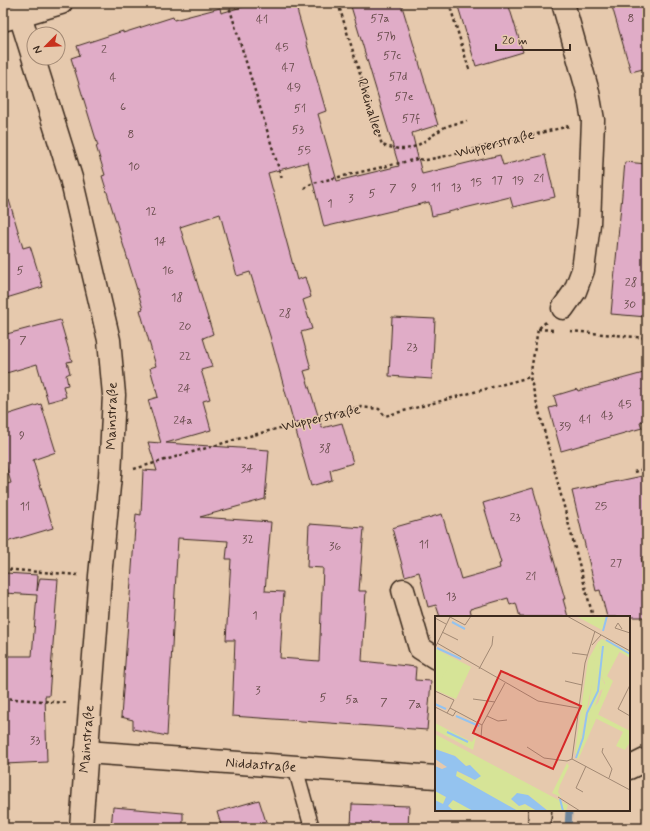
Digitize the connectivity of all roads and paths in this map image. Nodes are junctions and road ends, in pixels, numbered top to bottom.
1 (61, 3) edge
2 (228, 3) edge
3 (338, 3) edge
4 (448, 3) edge
5 (563, 3) edge
6 (12, 17) edge
7 (469, 69) dead end
8 (593, 120) junction
9 (467, 121) dead end
10 (282, 179) dead end
11 (304, 188) dead end
12 (563, 308) joint
13 (538, 329) junction
14 (561, 331) dead end
15 (569, 331) dead end
16 (647, 338) edge
17 (530, 377) junction
18 (647, 468) edge
19 (634, 472) dead end
20 (110, 476) junction
21 (3, 569) edge
22 (100, 576) junction
23 (403, 590) dead end
24 (594, 616) edge
25 (435, 657) edge
26 (3, 698) edge
27 (90, 704) junction
28 (86, 752) junction
29 (647, 758) edge
30 (294, 767) junction
31 (630, 767) edge
32 (435, 777) edge
33 (540, 811) edge
34 (81, 828) edge
35 (312, 828) edge
36 (539, 828) edge

1 - 6 street
2 - 10 path
3 - 9 path, Rheinallee
4 - 7 path
5 - 8 street
6 - 20 street, Mainstraße
8 - 11 path, Wupperstraße
8 - 12 street
12 - 13 path
13 - 14 path
13 - 17 path
15 - 16 path
17 - 20 path, Wupperstraße
17 - 24 path
18 - 19 path
20 - 22 street, Mainstraße
21 - 22 path
22 - 27 street, Mainstraße
23 - 25 street
26 - 27 path
27 - 28 street, Mainstraße
28 - 30 street, Niddastraße
28 - 34 street, Mainstraße
29 - 31 street
30 - 32 street, Niddastraße
30 - 35 lane
33 - 36 street

